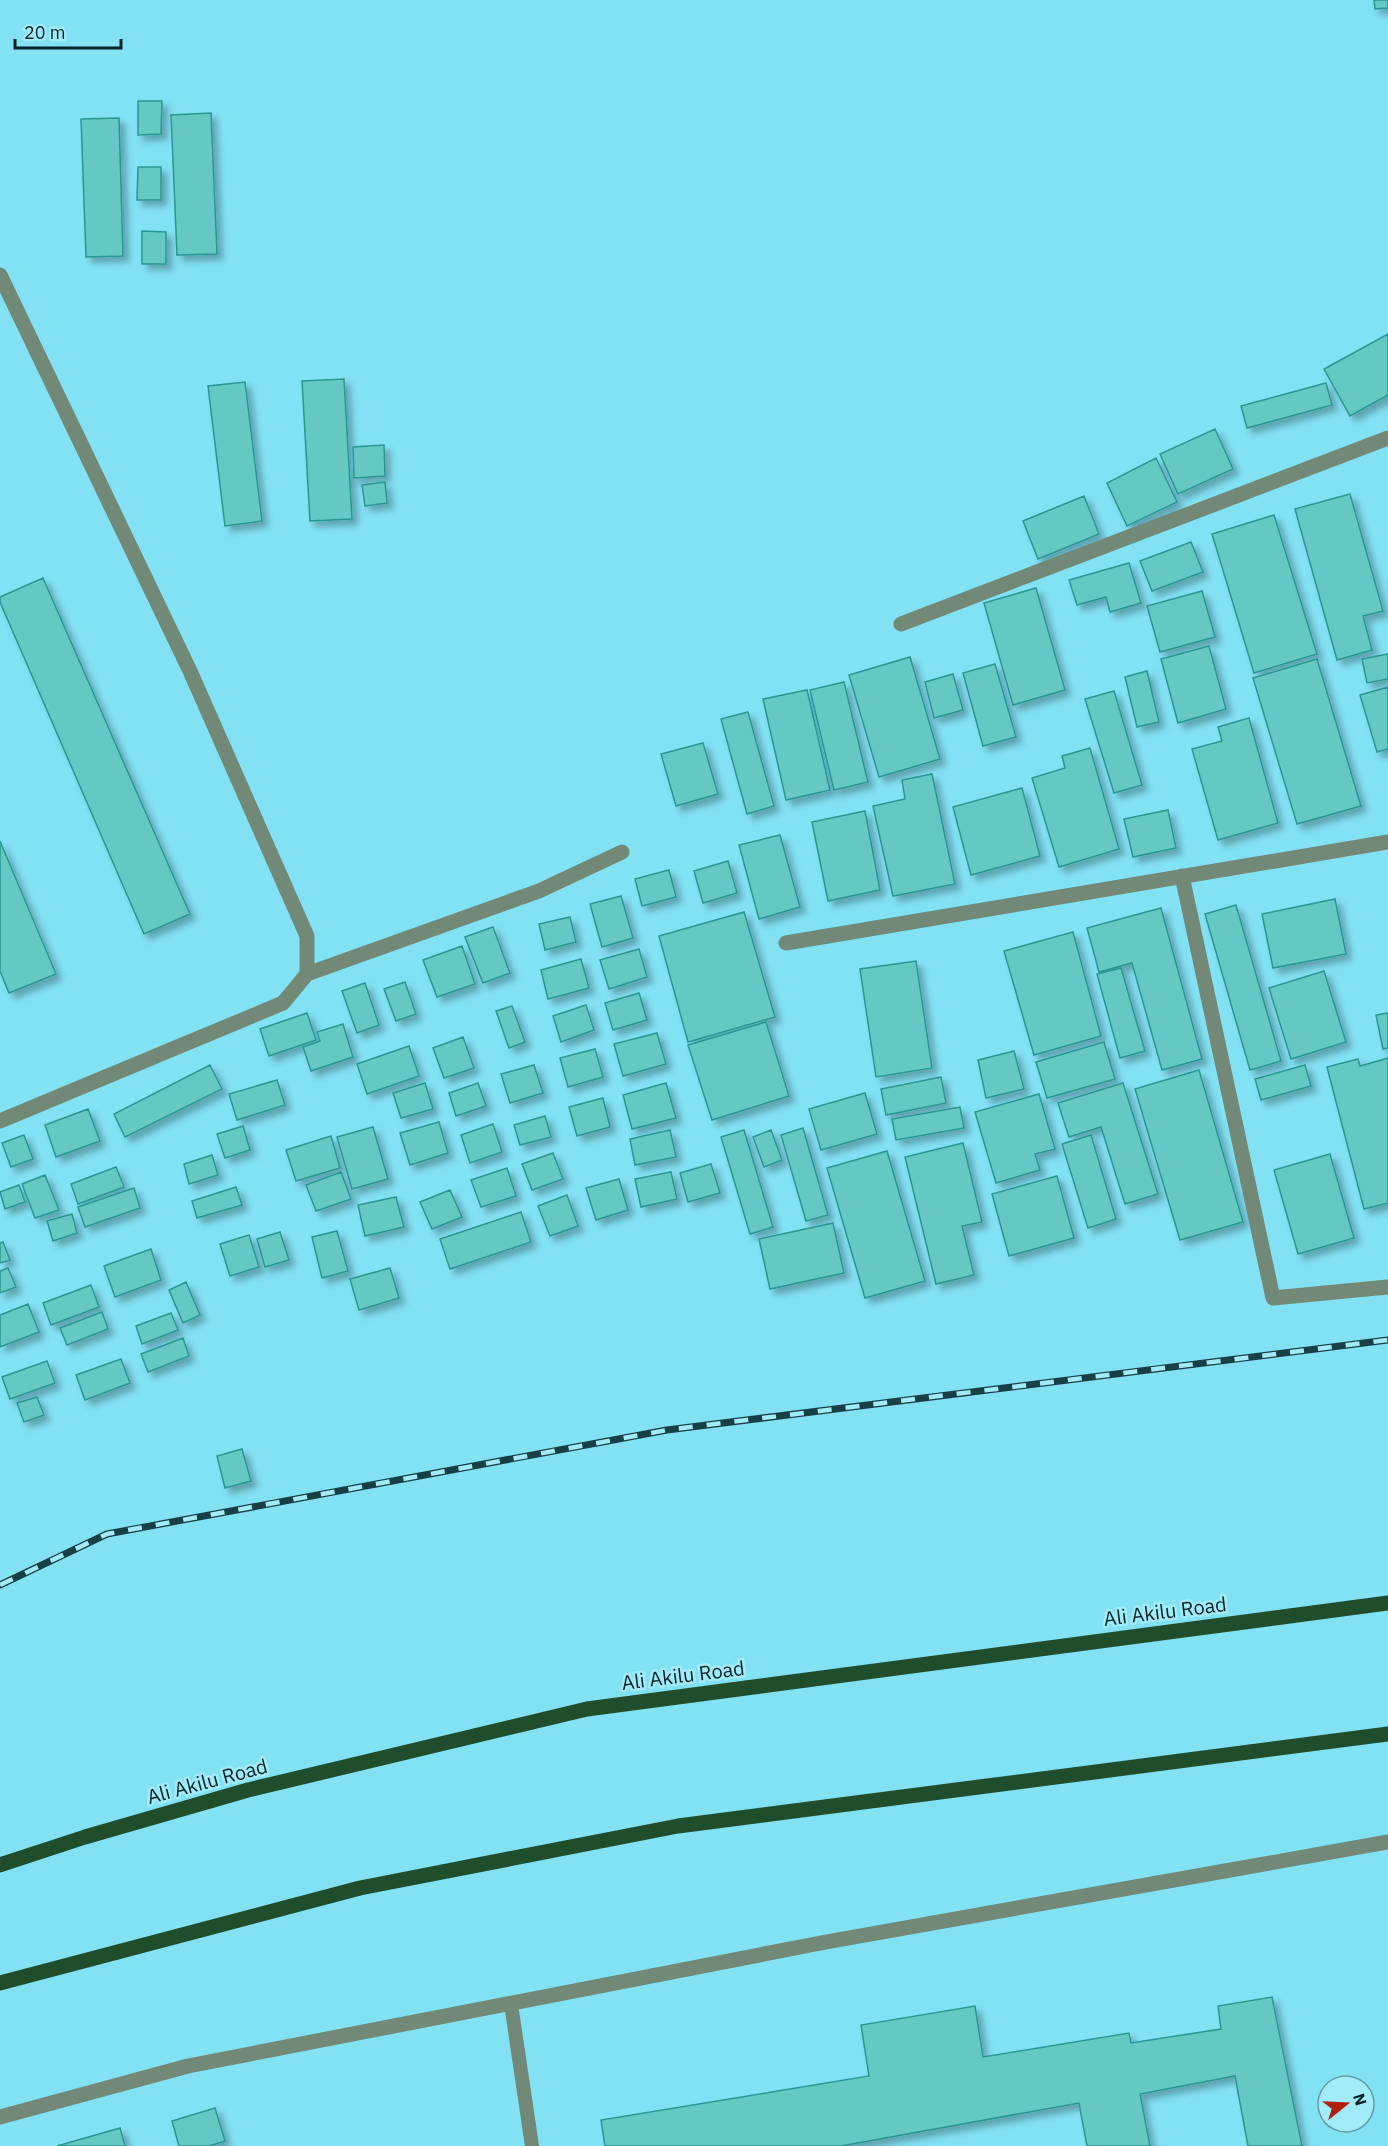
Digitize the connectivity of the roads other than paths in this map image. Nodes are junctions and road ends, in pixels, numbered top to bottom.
1 (0, 275) edge
2 (1388, 438) edge
3 (901, 624) dead end
4 (1388, 842) edge
5 (622, 852) dead end
6 (1182, 876) junction
7 (786, 943) dead end
8 (307, 974) junction
9 (0, 1121) edge
10 (1388, 1287) edge
11 (1388, 1603) edge
12 (1388, 1734) edge
13 (1388, 1842) edge
14 (0, 1865) edge
15 (0, 1983) edge
16 (511, 2004) junction
17 (0, 2116) edge
18 (532, 2146) edge

1 - 8 street
2 - 3 street
4 - 6 street
5 - 8 street
6 - 7 street
6 - 10 street
8 - 9 street
11 - 14 main road, Ali Akilu Road
12 - 15 main road
13 - 16 street
16 - 17 street
16 - 18 lane

